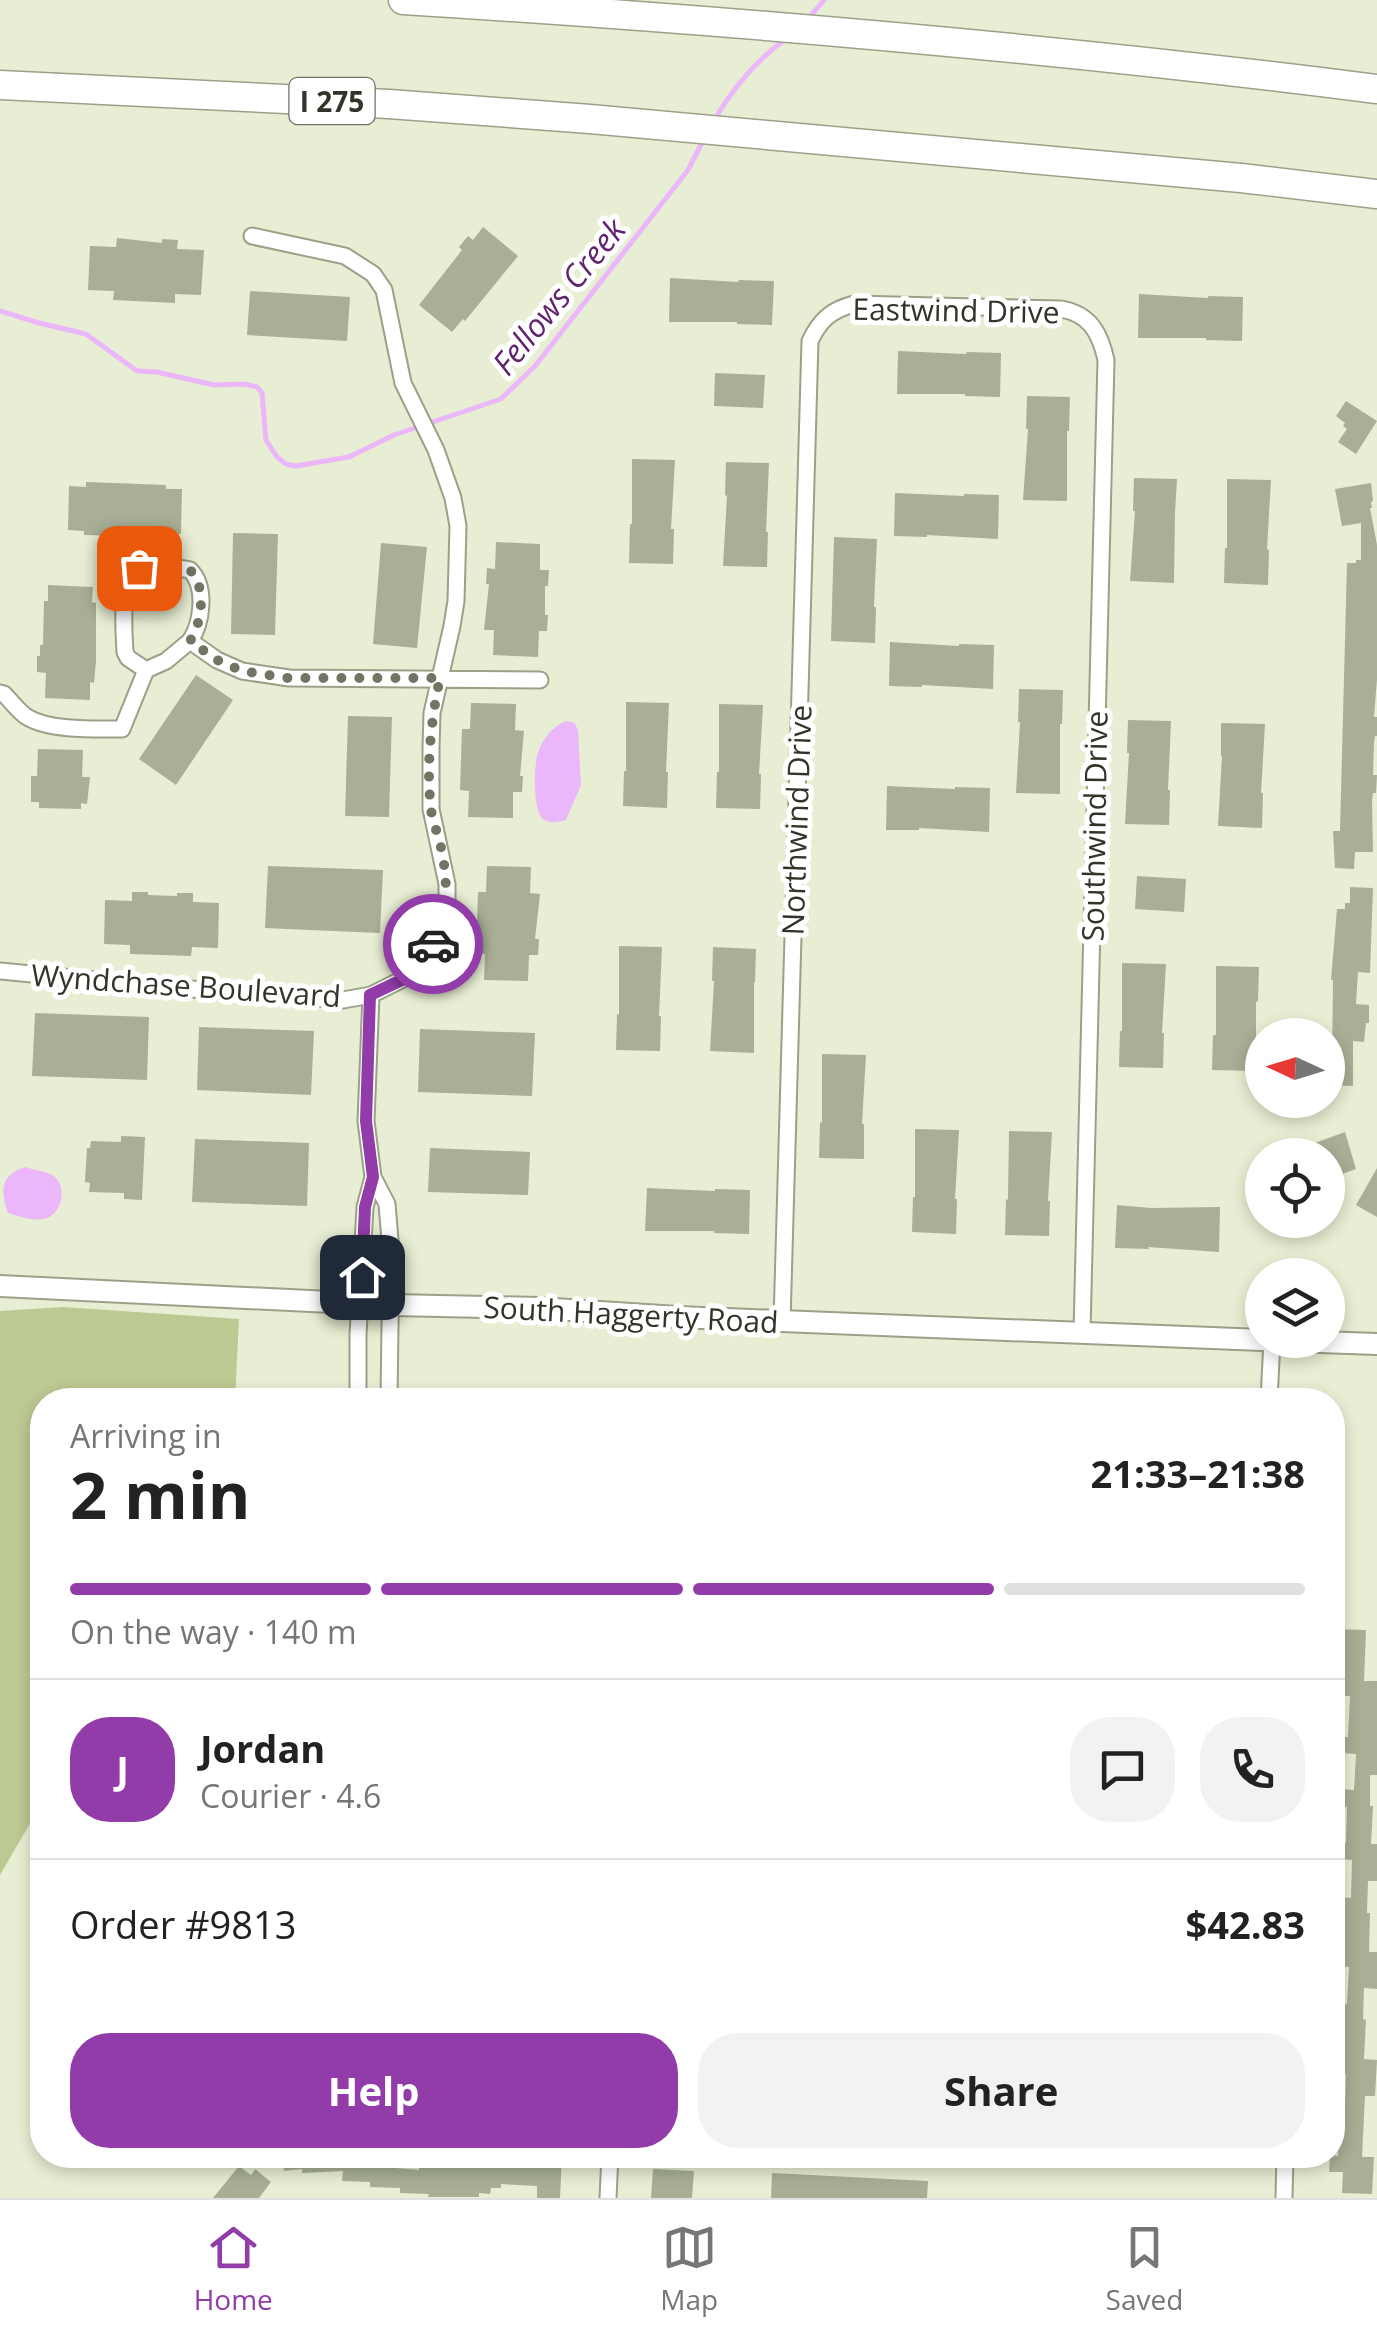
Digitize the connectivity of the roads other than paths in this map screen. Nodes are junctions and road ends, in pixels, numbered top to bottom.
1 (403, 0) edge
2 (0, 85) edge
3 (1377, 89) edge
4 (1377, 194) edge
5 (252, 236) dead end
6 (822, 322) joint
7 (1091, 324) joint
8 (190, 641) junction
9 (146, 670) junction
10 (440, 678) junction
11 (540, 680) dead end
12 (0, 693) edge
13 (0, 971) edge
14 (370, 995) junction
15 (373, 1177) junction
16 (0, 1286) edge
17 (360, 1304) junction
18 (392, 1305) junction
19 (782, 1322) junction
20 (1082, 1332) junction
21 (1245, 1339) edge
22 (1345, 1343) edge
23 (1377, 1344) edge
24 (1271, 1358) edge
25 (358, 1388) edge
26 (389, 1388) edge
27 (1270, 1388) edge
28 (609, 2168) edge
29 (1285, 2168) edge
30 (608, 2198) edge
31 (1284, 2198) edge

1 - 3 highway
2 - 4 highway, I 275
5 - 10 street, Wyndchase Boulevard
6 - 7 street, Eastwind Drive
6 - 19 street, Northwind Drive
7 - 20 street, Southwind Drive
8 - 9 street
8 - 9 street
8 - 10 street
9 - 12 street
10 - 11 street
10 - 14 street, Wyndchase Boulevard
13 - 14 street, Wyndchase Boulevard
14 - 15 street, Wyndchase Boulevard
15 - 17 street, Wyndchase Boulevard
15 - 18 street, Wyndchase Boulevard
16 - 17 main road, South Haggerty Road
17 - 18 main road, South Haggerty Road
17 - 25 street, Wyndchase Boulevard
18 - 19 main road, South Haggerty Road
18 - 26 street, Wyndchase Boulevard
19 - 20 main road, South Haggerty Road
20 - 21 main road, South Haggerty Road
22 - 23 main road, South Haggerty Road
24 - 27 street
28 - 30 street
29 - 31 street

